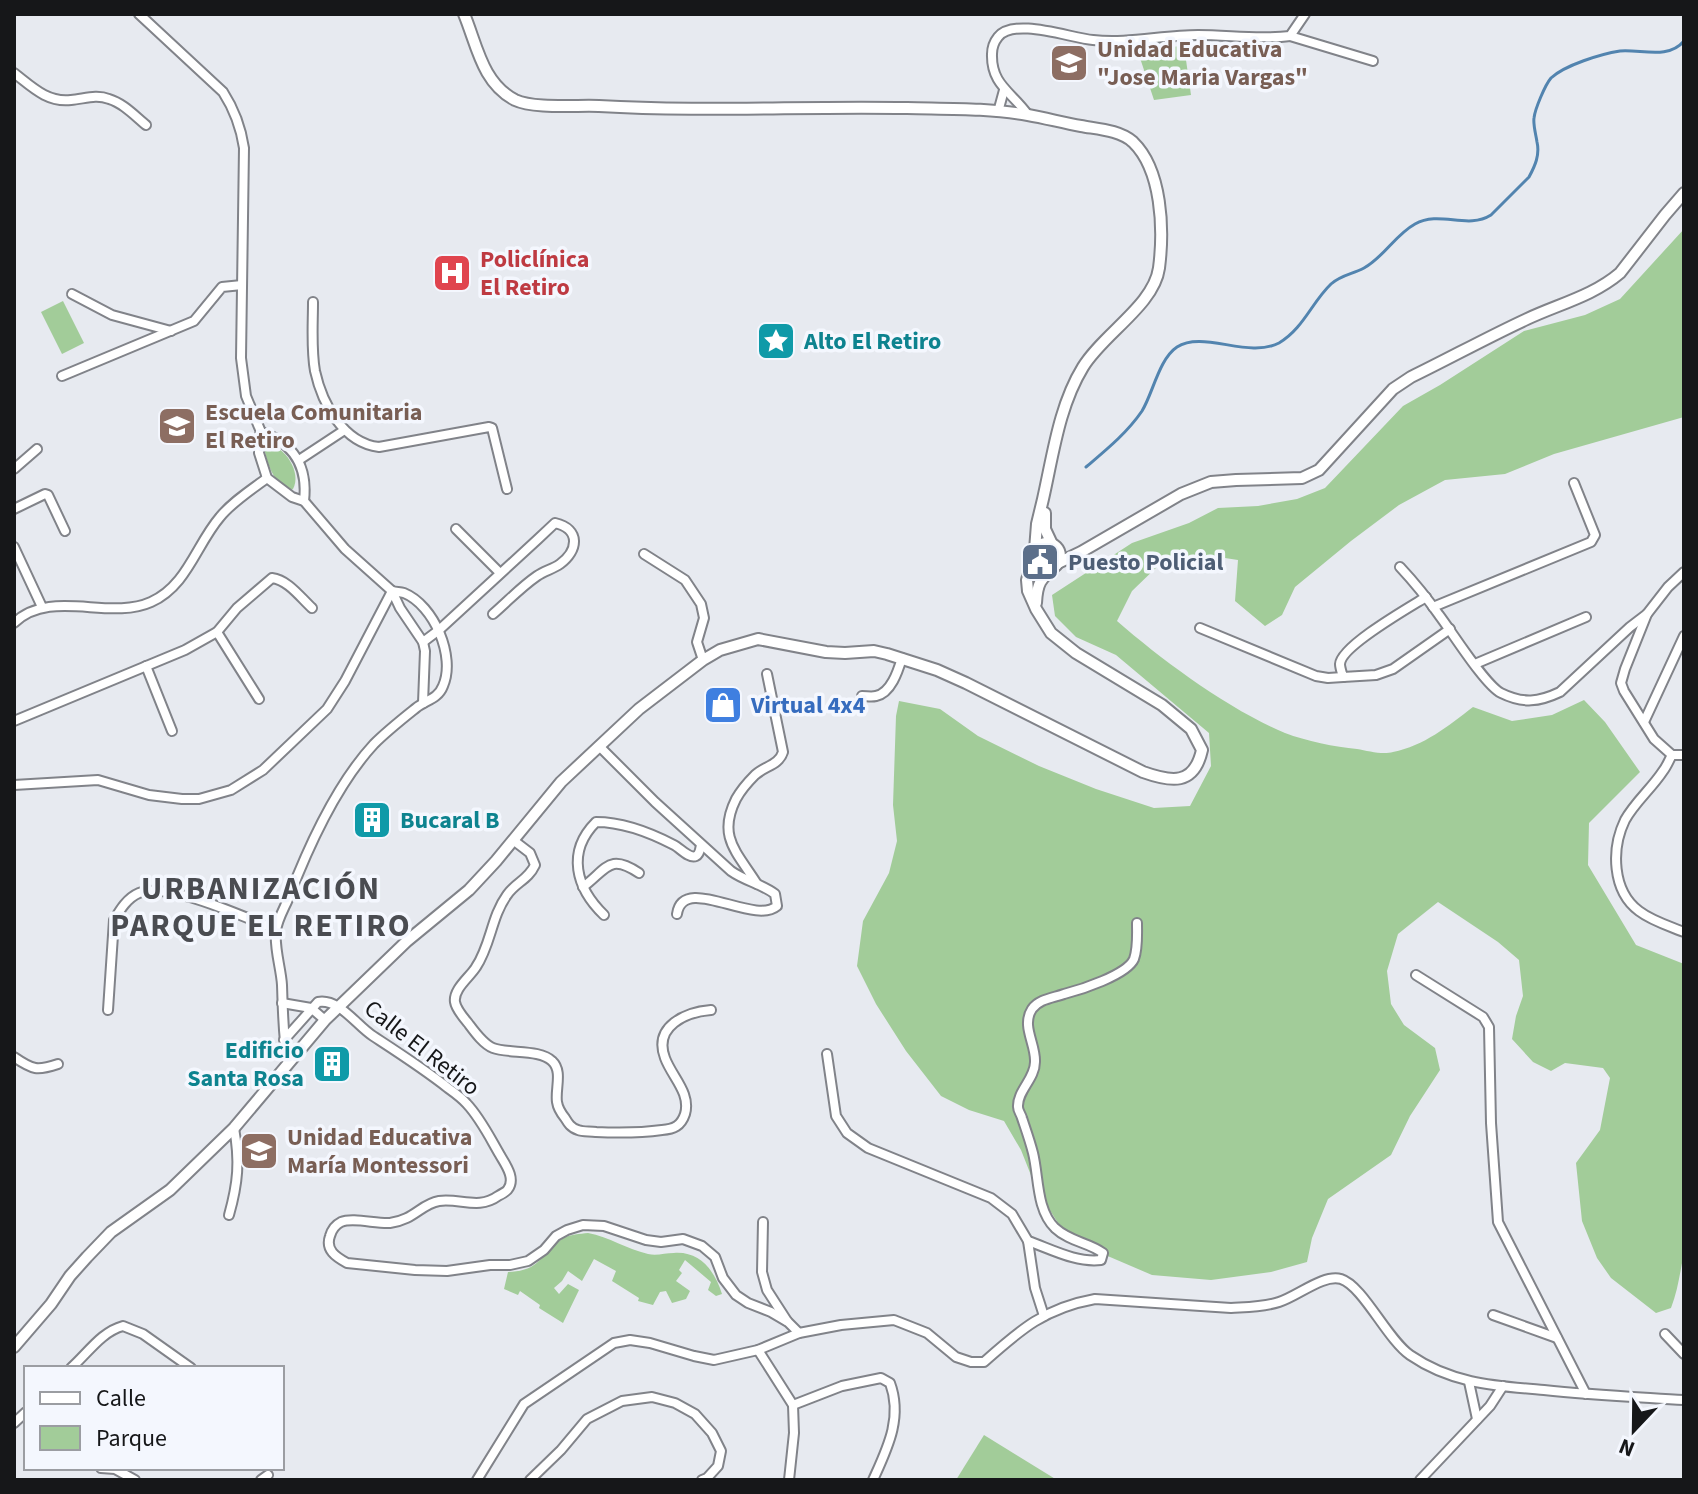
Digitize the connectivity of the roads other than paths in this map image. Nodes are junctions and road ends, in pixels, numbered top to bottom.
1 (139, 14) edge
2 (464, 14) edge
3 (1305, 14) edge
4 (1290, 36) junction
5 (1373, 61) dead end
6 (14, 73) edge
7 (1004, 90) junction
8 (998, 112) junction
9 (1028, 115) junction
10 (146, 125) dead end
11 (1684, 193) edge
12 (242, 285) junction
13 (72, 294) dead end
14 (313, 302) dead end
15 (171, 331) junction
16 (62, 376) dead end
17 (343, 431) junction
18 (261, 432) junction
19 (37, 449) dead end
20 (299, 460) junction
21 (14, 469) edge
22 (267, 478) junction
23 (1574, 483) dead end
24 (507, 489) dead end
25 (1043, 499) junction
26 (304, 501) junction
27 (14, 509) edge
28 (456, 529) dead end
29 (65, 531) dead end
30 (1055, 545) junction
31 (14, 547) edge
32 (1035, 552) junction
33 (1081, 552) junction
34 (644, 554) dead end
35 (1056, 565) junction
36 (1400, 567) dead end
37 (1684, 572) edge
38 (500, 573) junction
39 (392, 591) junction
40 (1426, 597) junction
41 (42, 607) junction
42 (1433, 607) junction
43 (312, 608) dead end
44 (1036, 609) junction
45 (493, 614) dead end
46 (1647, 614) junction
47 (1586, 617) dead end
48 (14, 623) edge
49 (1200, 628) dead end
50 (1450, 629) junction
51 (439, 630) junction
52 (217, 632) junction
53 (1684, 636) edge
54 (423, 642) junction
55 (902, 658) junction
56 (703, 660) junction
57 (1475, 664) junction
58 (146, 666) junction
59 (767, 674) dead end
60 (1343, 677) junction
61 (862, 696) dead end
62 (259, 699) dead end
63 (423, 703) junction
64 (14, 721) edge
65 (1644, 722) junction
66 (172, 731) dead end
67 (599, 746) junction
68 (1672, 755) junction
69 (1684, 755) edge
70 (14, 785) edge
71 (513, 840) junction
72 (701, 845) junction
73 (639, 873) dead end
74 (758, 885) junction
75 (583, 887) junction
76 (677, 914) dead end
77 (604, 915) dead end
78 (1137, 923) dead end
79 (275, 929) junction
80 (1684, 932) edge
81 (1416, 975) dead end
82 (282, 1003) junction
83 (338, 1007) junction
84 (311, 1008) junction
85 (108, 1010) dead end
86 (711, 1010) dead end
87 (325, 1020) junction
88 (284, 1040) junction
89 (827, 1054) dead end
90 (15, 1058) edge
91 (58, 1064) dead end
92 (288, 1064) junction
93 (234, 1128) junction
94 (229, 1215) dead end
95 (763, 1222) dead end
96 (1028, 1241) junction
97 (1493, 1315) dead end
98 (1044, 1316) junction
99 (788, 1322) junction
100 (799, 1333) junction
101 (1665, 1334) dead end
102 (1557, 1338) junction
103 (14, 1347) edge
104 (758, 1350) junction
105 (1684, 1354) edge
106 (73, 1366) edge
107 (188, 1366) edge
108 (1469, 1382) junction
109 (1503, 1386) junction
110 (1586, 1394) junction
111 (1684, 1400) edge
112 (793, 1405) junction
113 (1477, 1419) junction
114 (117, 1470) edge
115 (135, 1480) edge
116 (477, 1480) edge
117 (530, 1480) edge
118 (702, 1480) edge
119 (789, 1480) edge
120 (873, 1480) edge
121 (1420, 1480) edge

1 - 12 street
2 - 8 street
3 - 4 street
4 - 5 street
4 - 7 street
6 - 10 street
7 - 8 street
7 - 9 street
8 - 9 street
9 - 25 street
11 - 33 street
12 - 15 street
12 - 18 street
13 - 15 street
14 - 17 street
15 - 16 street
17 - 20 street
17 - 24 street
18 - 20 street
18 - 22 street
19 - 21 street
20 - 26 street
22 - 26 street
22 - 41 street
23 - 42 street
25 - 30 street
25 - 32 street
26 - 39 street
27 - 29 street
28 - 38 street
30 - 32 street
30 - 33 street
30 - 35 street
31 - 41 street
32 - 35 street
32 - 44 street
33 - 35 street
34 - 56 street
35 - 44 street
36 - 40 street
37 - 46 street
38 - 45 street
38 - 51 street
39 - 51 street
39 - 54 street
39 - 70 street
40 - 42 street
40 - 60 street
41 - 48 street
42 - 50 street
43 - 52 street
44 - 55 street
46 - 57 street
46 - 65 street
47 - 57 street
49 - 60 street
50 - 57 street
50 - 60 street
51 - 54 street
51 - 63 street
52 - 58 street
52 - 62 street
53 - 65 street
54 - 63 street
55 - 56 street
55 - 61 street
56 - 67 street
58 - 64 street
58 - 66 street
59 - 74 street
63 - 79 street
65 - 68 street
67 - 71 street
67 - 72 street
68 - 69 street
68 - 80 street
71 - 83 street
71 - 86 street
72 - 74 street
72 - 75 street
73 - 75 street
74 - 76 street
75 - 77 street
78 - 96 street
79 - 82 street
79 - 85 street
81 - 102 street
82 - 84 street
82 - 88 street
83 - 84 street
83 - 87 street
83 - 99 street, Calle El Retiro
84 - 87 street
84 - 88 street
87 - 92 street
88 - 92 street
89 - 96 street
90 - 91 street
92 - 93 street
93 - 94 street
93 - 103 street
95 - 99 street
96 - 98 street
97 - 102 street
98 - 100 street
98 - 108 street
99 - 100 street, Calle El Retiro
100 - 104 street
101 - 105 street
102 - 110 street
104 - 112 street
104 - 116 street
106 - 107 street
108 - 109 street
108 - 113 street
109 - 110 street
109 - 113 street
110 - 111 street
112 - 119 street
112 - 120 street
113 - 121 street
114 - 115 street
117 - 118 street

